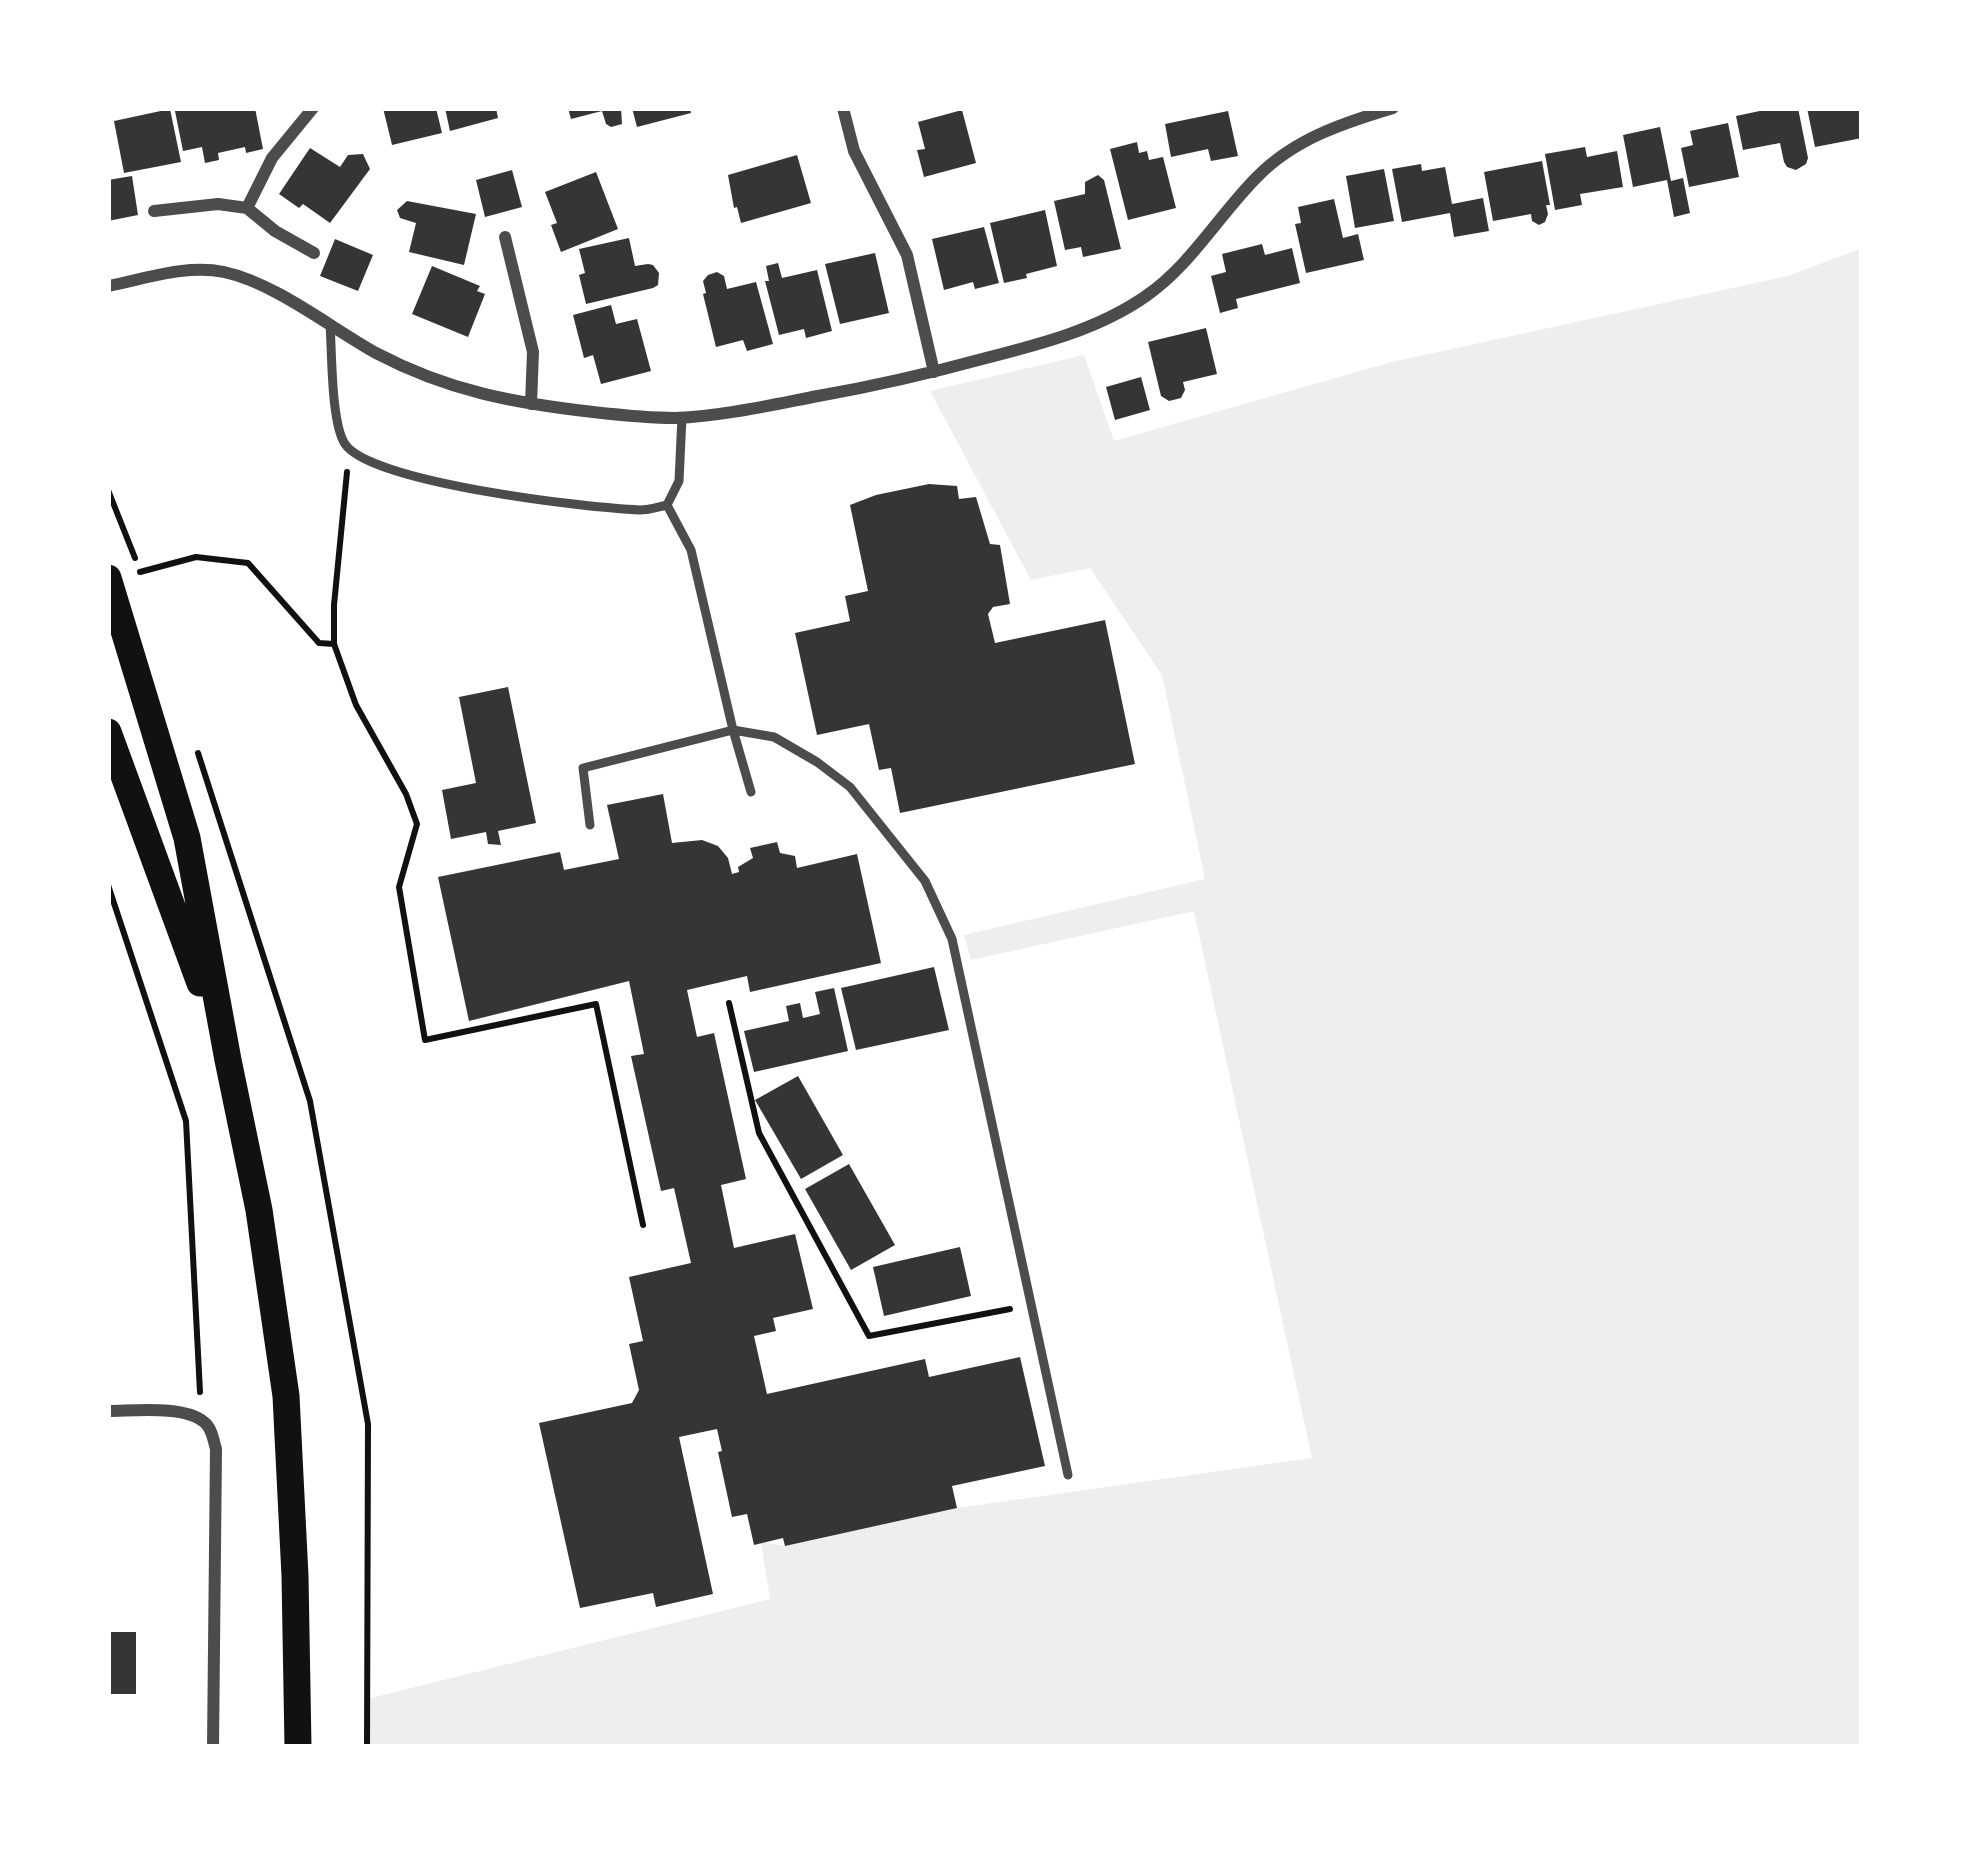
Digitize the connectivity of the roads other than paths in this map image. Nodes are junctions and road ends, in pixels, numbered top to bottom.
1 (313, 108) edge
2 (843, 108) edge
3 (1393, 108) edge
4 (247, 208) junction
5 (154, 211) dead end
6 (506, 237) dead end
7 (314, 253) dead end
8 (108, 286) edge
9 (330, 324) junction
10 (934, 372) junction
11 (531, 404) junction
12 (682, 417) junction
13 (667, 505) junction
14 (108, 578) edge
15 (733, 730) junction
16 (108, 732) edge
17 (751, 792) dead end
18 (590, 825) dead end
19 (228, 1060) junction
20 (108, 1411) edge
21 (1068, 1475) dead end
22 (213, 1747) edge
23 (298, 1747) edge

1 - 4 street
2 - 10 street
3 - 10 street
4 - 5 street
4 - 7 street
6 - 11 street
8 - 9 street
9 - 11 street
9 - 13 lane
10 - 12 street
11 - 12 street
12 - 13 lane
13 - 15 lane
14 - 19 main road
15 - 17 lane
15 - 18 lane
15 - 21 lane
16 - 19 main road
19 - 23 main road
20 - 22 street

